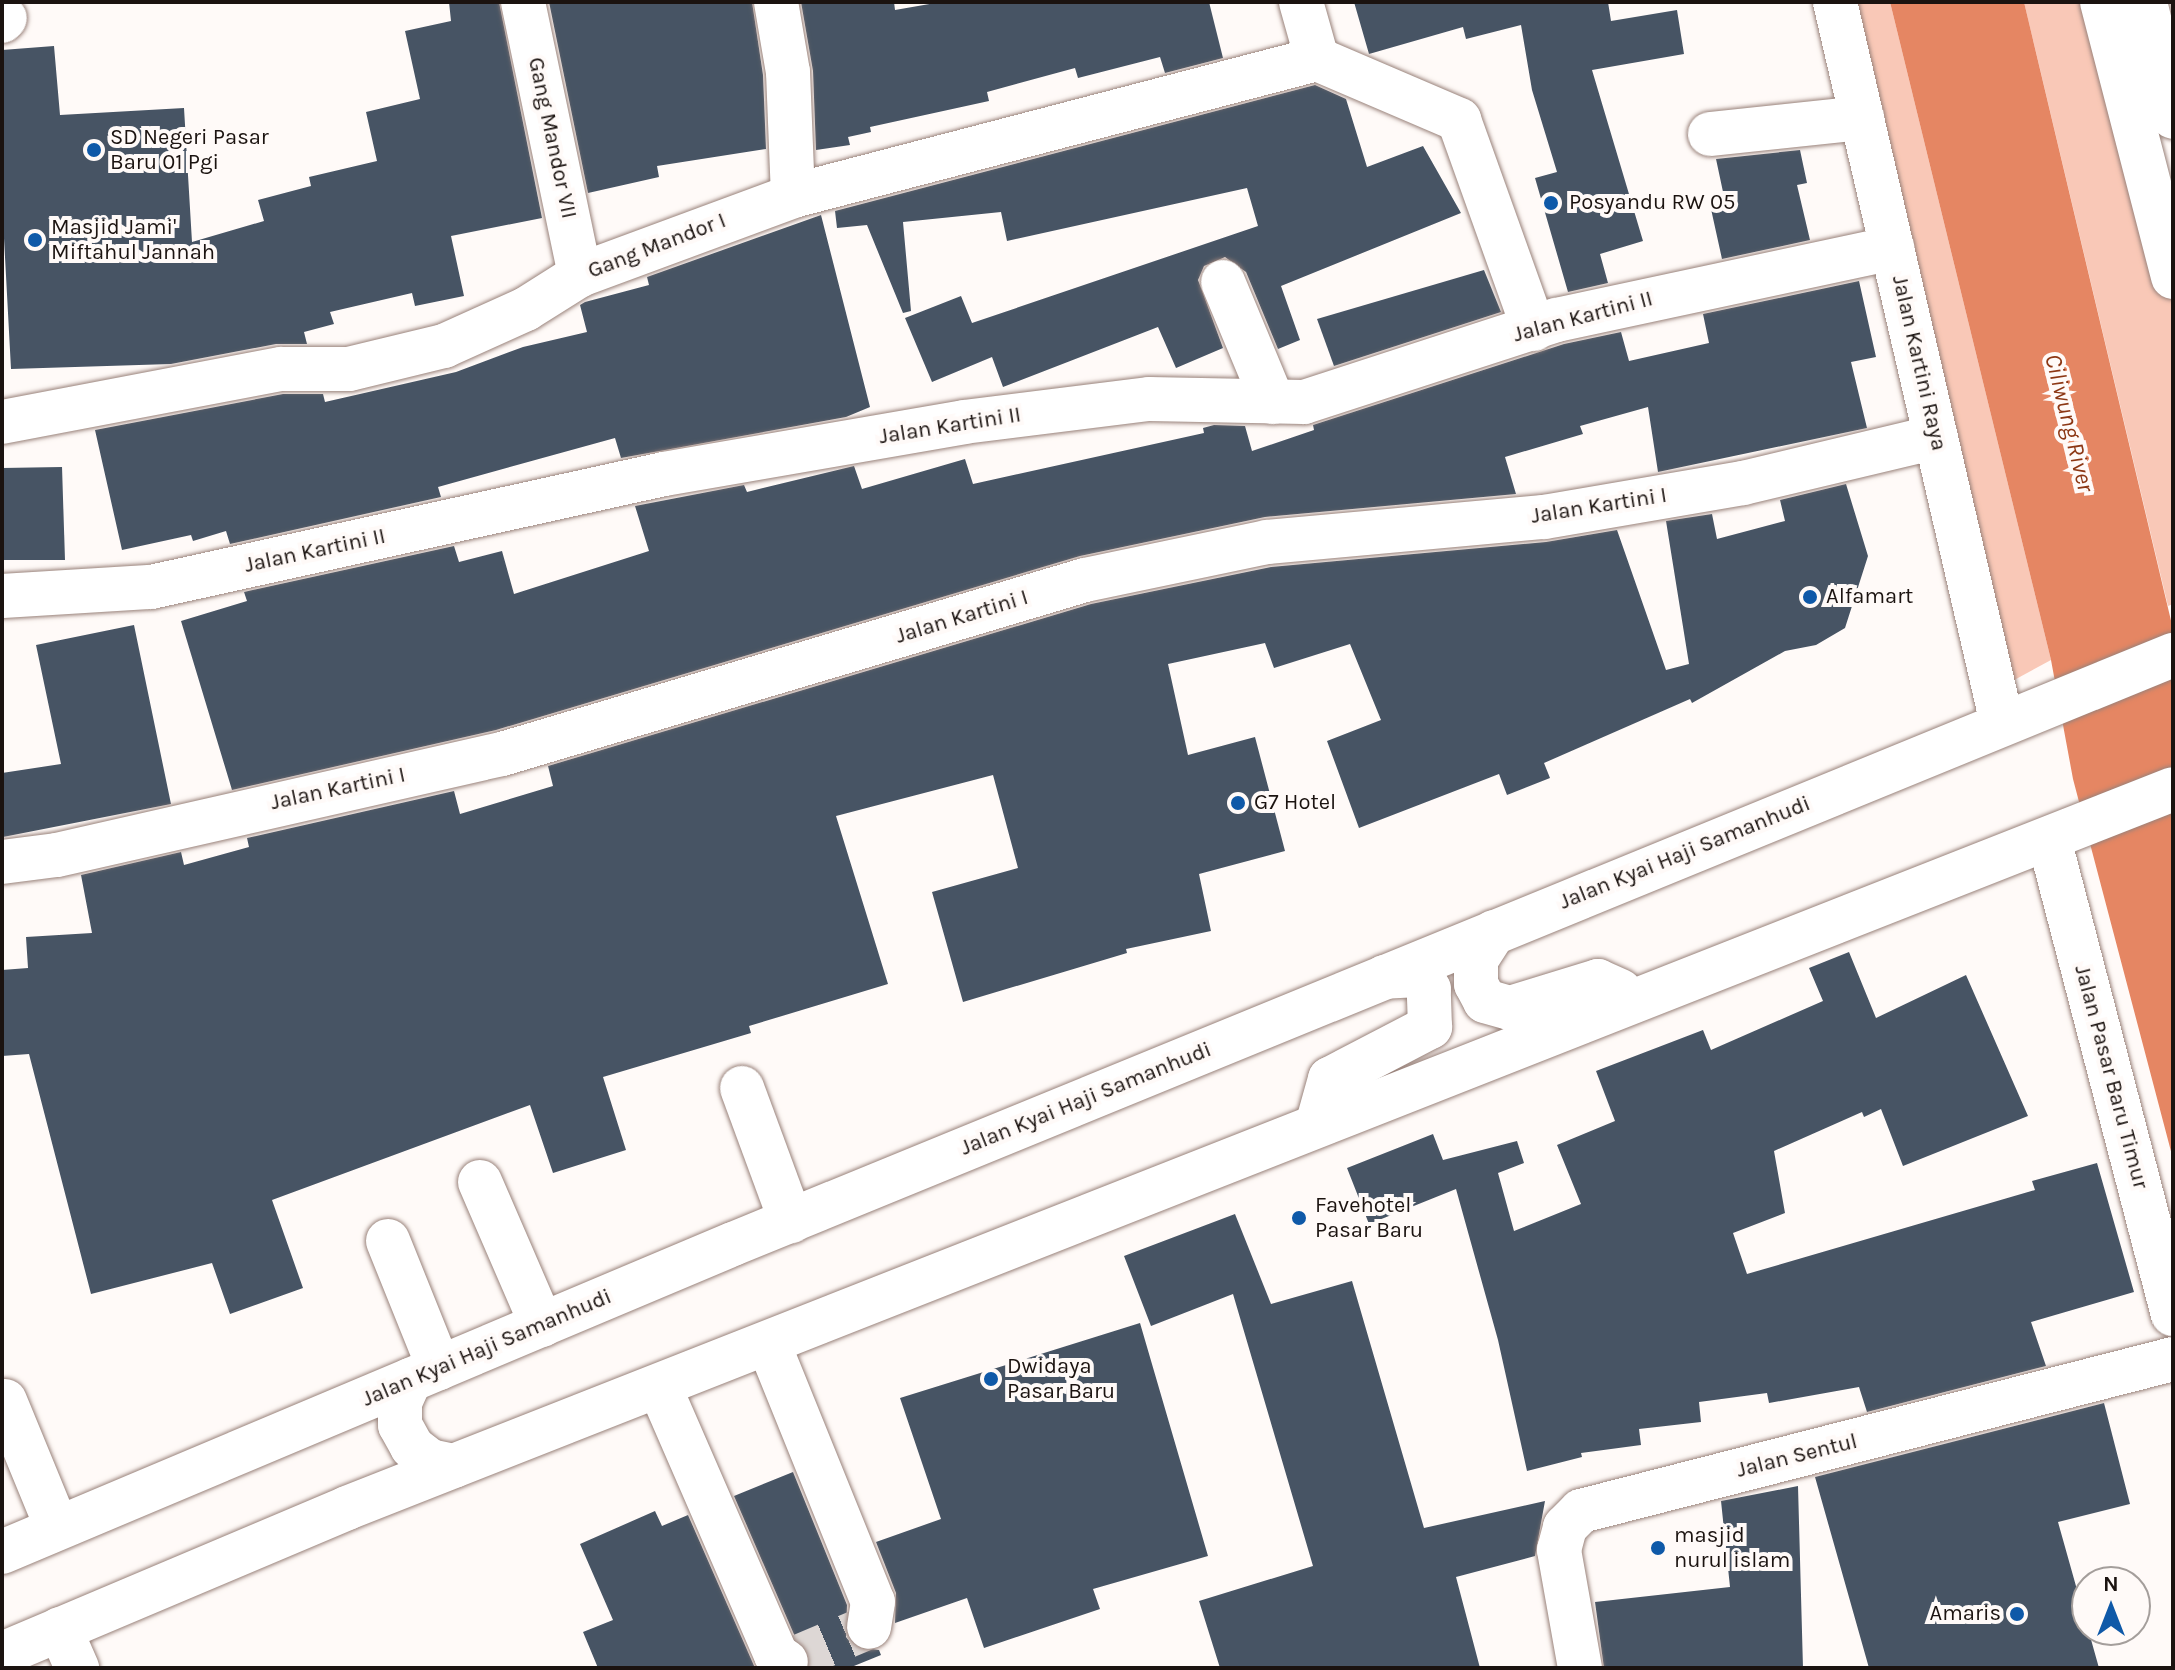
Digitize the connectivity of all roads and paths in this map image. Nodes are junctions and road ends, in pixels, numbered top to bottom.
1 (523, 2) edge
2 (776, 2) edge
3 (1301, 2) edge
4 (1835, 2) edge
5 (2102, 2) edge
6 (2145, 2) edge
7 (1317, 59) junction
8 (2173, 117) edge
9 (1862, 118) junction
10 (1710, 134) dead end
11 (793, 196) junction
12 (1892, 248) junction
13 (580, 275) junction
14 (2173, 277) edge
15 (1223, 282) dead end
16 (1534, 329) junction
17 (1262, 401) junction
18 (2, 422) edge
19 (1936, 437) junction
20 (2, 596) edge
21 (2173, 655) edge
22 (2002, 723) junction
23 (2173, 789) edge
24 (2064, 833) junction
25 (2, 862) edge
26 (1494, 932) junction
27 (1385, 977) junction
28 (1633, 997) junction
29 (742, 1088) dead end
30 (1318, 1122) junction
31 (480, 1182) dead end
32 (791, 1221) junction
33 (388, 1241) dead end
34 (2173, 1314) edge
35 (542, 1325) junction
36 (769, 1345) junction
37 (2173, 1359) edge
38 (425, 1374) junction
39 (660, 1388) junction
40 (5, 1401) dead end
41 (453, 1466) junction
42 (57, 1528) junction
43 (2, 1552) edge
44 (869, 1627) dead end
45 (68, 1649) edge
46 (2, 1654) edge
47 (786, 1662) dead end
48 (1580, 1668) edge

1 - 13 street, Gang Mandor VII
2 - 11 street
3 - 7 street
4 - 9 street, Jalan Kartini Raya
5 - 14 street
6 - 8 street
7 - 11 street, Gang Mandor I
7 - 16 street
9 - 10 street
9 - 12 street, Jalan Kartini Raya
11 - 13 street, Gang Mandor I
12 - 16 street, Jalan Kartini II
12 - 19 street, Jalan Kartini Raya
13 - 18 street, Gang Mandor I
15 - 17 street
16 - 17 street, Jalan Kartini II
17 - 20 street, Jalan Kartini II
19 - 22 street, Jalan Kartini Raya
19 - 25 street, Jalan Kartini I
21 - 22 street, Jalan Kyai Haji Samanhudi
22 - 26 street, Jalan Kyai Haji Samanhudi
23 - 24 street
24 - 28 street
24 - 34 street, Jalan Pasar Baru Timur
26 - 27 street, Jalan Kyai Haji Samanhudi
26 - 28 street
27 - 30 street
27 - 32 street, Jalan Kyai Haji Samanhudi
28 - 30 street
29 - 32 street
30 - 36 street
31 - 35 street
32 - 35 street, Jalan Kyai Haji Samanhudi
33 - 38 street
35 - 38 street, Jalan Kyai Haji Samanhudi
36 - 39 street
36 - 44 street
37 - 48 street, Jalan Sentul
38 - 41 street
38 - 42 street, Jalan Kyai Haji Samanhudi
39 - 41 street
39 - 47 street
40 - 42 street
41 - 45 street
42 - 43 street, Jalan Kyai Haji Samanhudi
45 - 46 street

